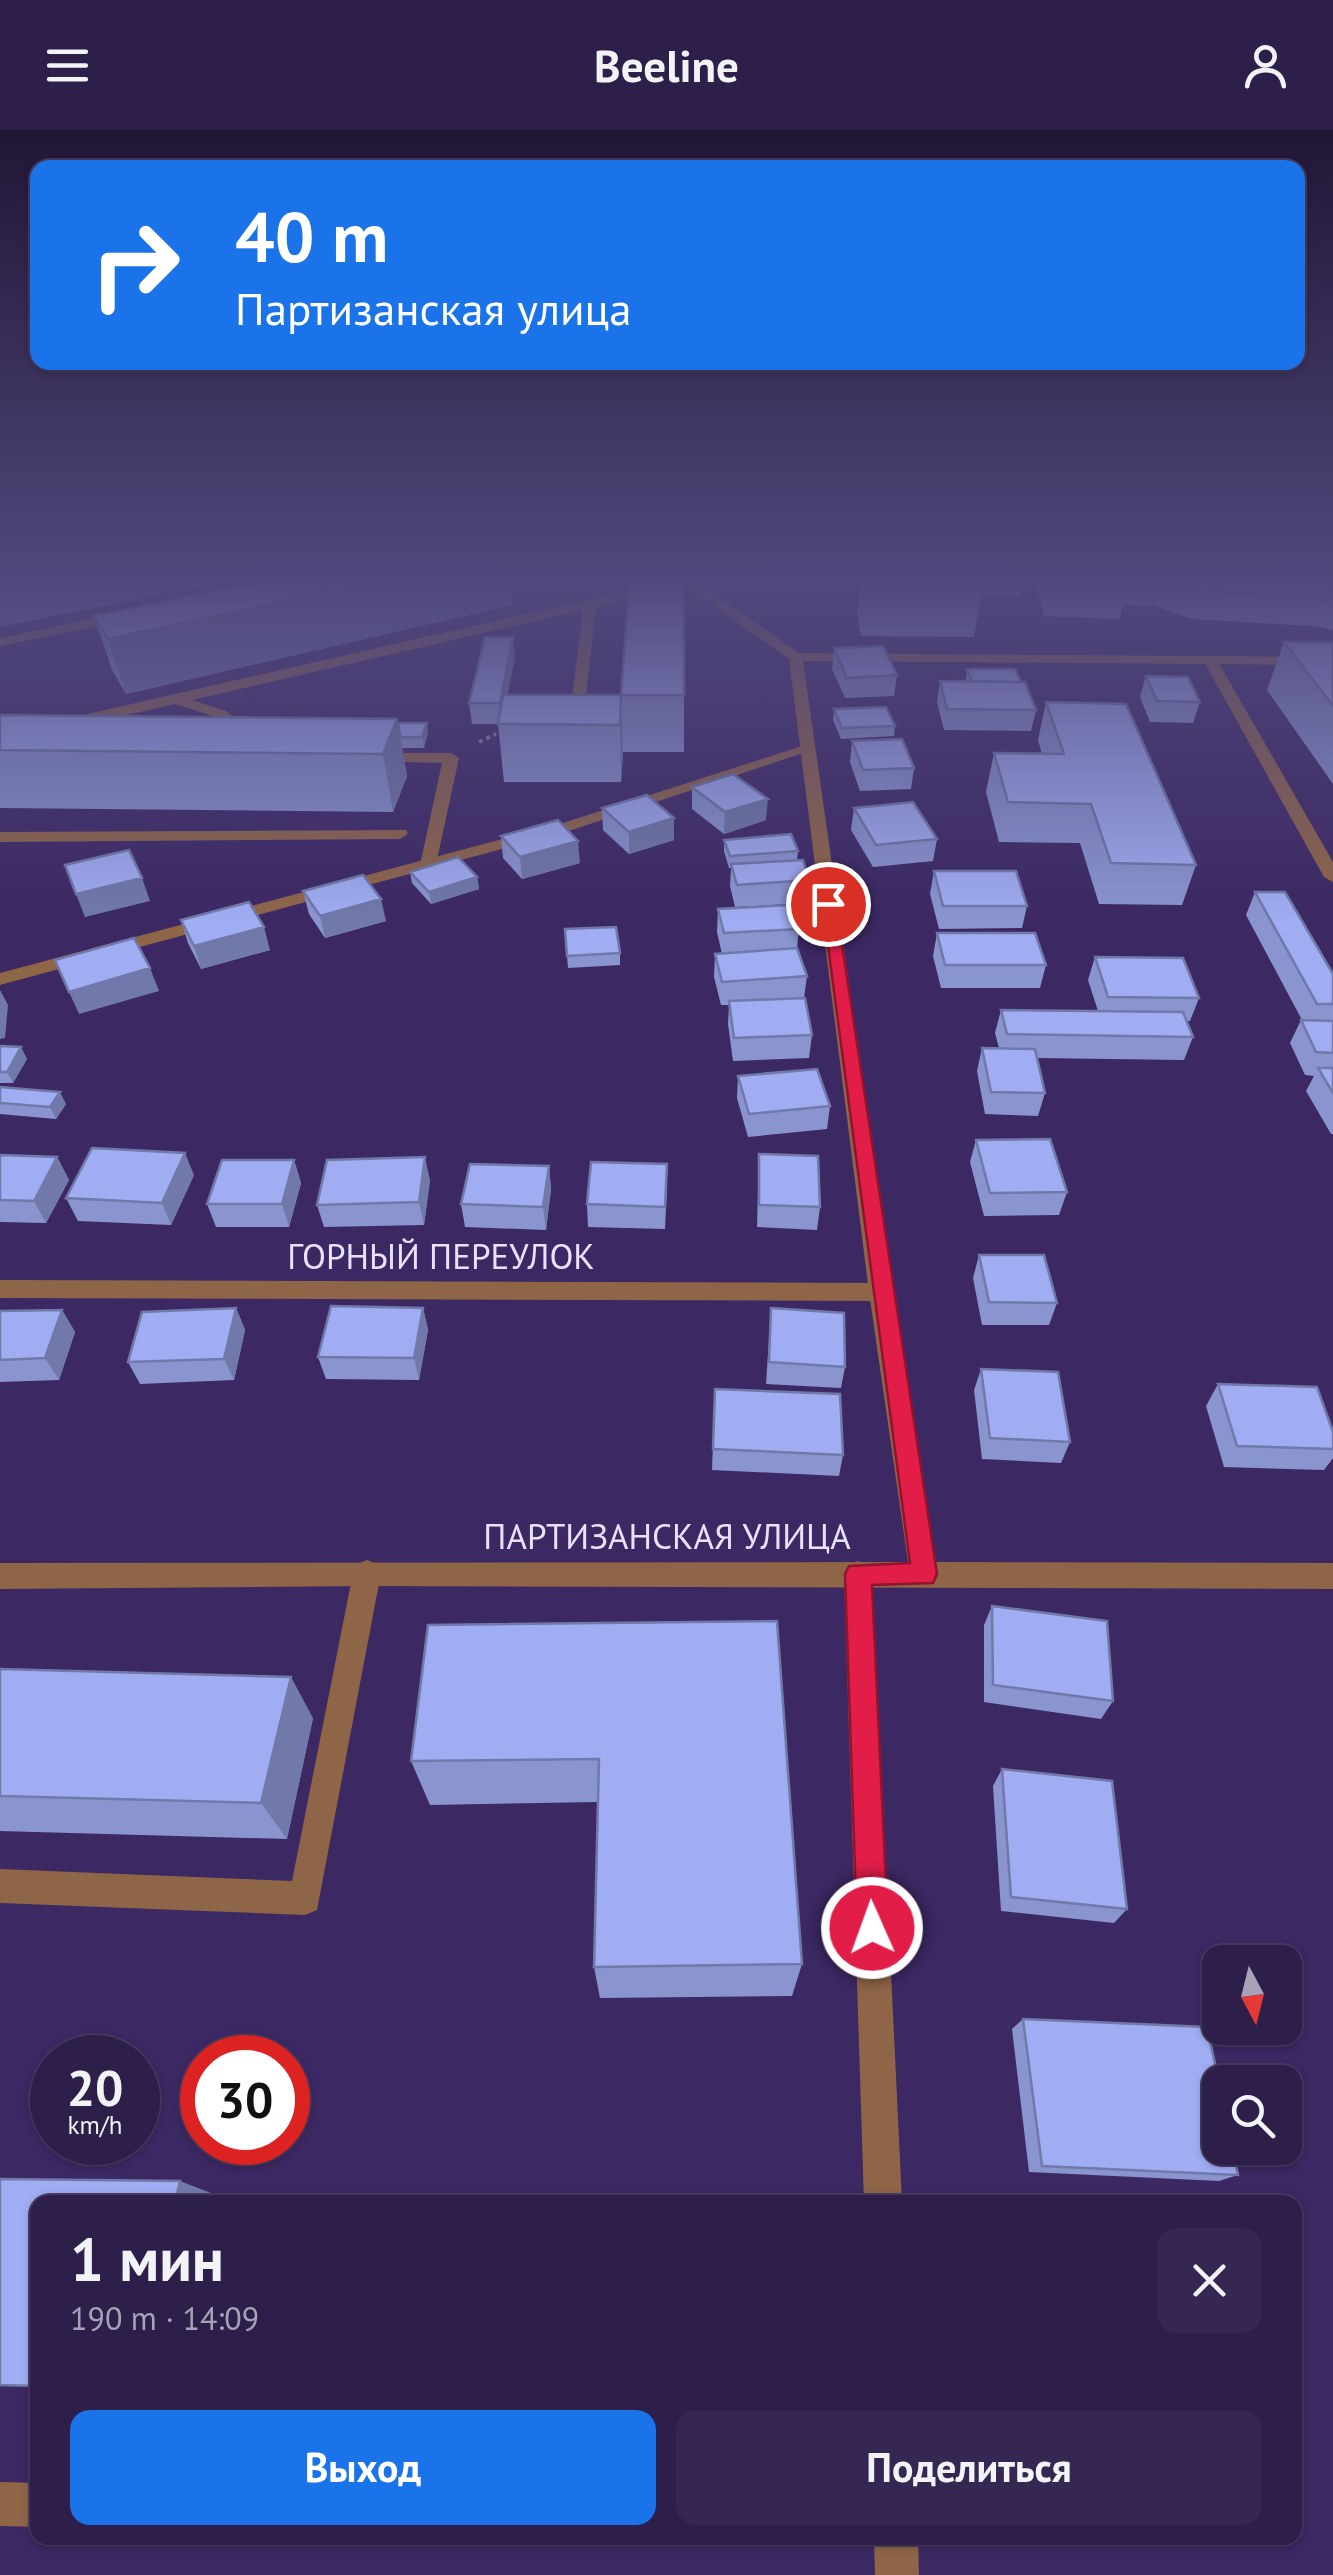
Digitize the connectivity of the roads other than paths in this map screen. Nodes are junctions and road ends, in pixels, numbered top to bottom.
1 (211, 691) edge
2 (579, 691) edge
3 (800, 691) edge
4 (1228, 691) edge
5 (176, 699) junction
6 (555, 732) edge
7 (0, 739) edge
8 (261, 747) edge
9 (807, 749) junction
10 (353, 758) edge
11 (400, 834) dead end
12 (0, 837) edge
13 (429, 865) junction
14 (1333, 877) edge
15 (0, 979) edge
16 (0, 1290) edge
17 (881, 1292) junction
18 (367, 1573) junction
19 (858, 1574) junction
20 (924, 1574) junction
21 (0, 1576) edge
22 (1333, 1576) edge
23 (0, 1886) edge
24 (883, 2195) edge
25 (0, 2504) edge
26 (30, 2505) edge
27 (896, 2545) edge
28 (898, 2575) edge

1 - 5 street
2 - 6 street
3 - 9 street
4 - 14 street
5 - 7 street
5 - 8 street
9 - 13 street
9 - 17 street
10 - 13 street
11 - 12 street
13 - 15 street
16 - 17 street, ГОРНЫЙ ПЕРЕУЛОК
17 - 20 street
18 - 19 street, ПАРТИЗАНСКАЯ УЛИЦА
18 - 21 street, ПАРТИЗАНСКАЯ УЛИЦА
18 - 23 street
19 - 20 street, ПАРТИЗАНСКАЯ УЛИЦА
19 - 24 street
20 - 22 street, ПАРТИЗАНСКАЯ УЛИЦА
25 - 26 street
27 - 28 street

